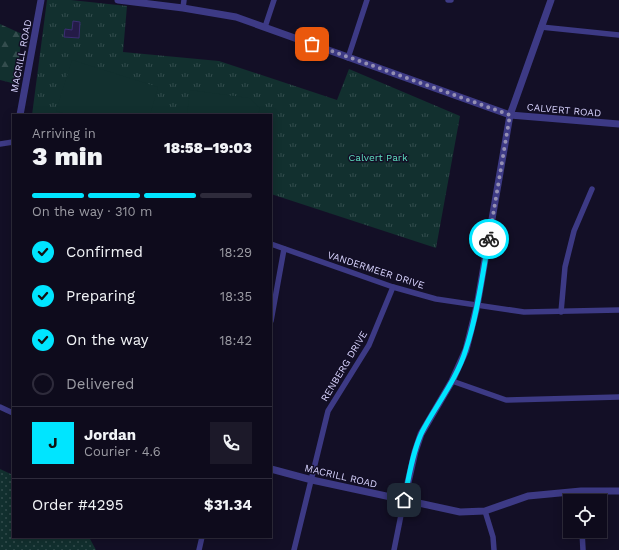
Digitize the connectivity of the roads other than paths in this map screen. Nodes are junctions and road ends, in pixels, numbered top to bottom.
1 (41, 0) edge
2 (118, 0) edge
3 (184, 0) edge
4 (274, 0) edge
5 (367, 0) edge
6 (448, 0) edge
7 (451, 0) edge
8 (551, 0) edge
9 (183, 8) junction
10 (265, 27) junction
11 (542, 27) junction
12 (619, 35) edge
13 (348, 58) junction
14 (20, 114) edge
15 (510, 115) junction
16 (619, 124) edge
17 (12, 142) edge
18 (0, 144) edge
19 (592, 189) dead end
20 (272, 244) edge
21 (284, 249) junction
22 (393, 287) junction
23 (477, 306) junction
24 (619, 310) edge
25 (561, 312) junction
26 (272, 315) edge
27 (452, 381) junction
28 (619, 397) edge
29 (0, 407) edge
30 (12, 412) edge
31 (272, 469) edge
32 (312, 480) junction
33 (580, 491) junction
34 (619, 491) edge
35 (580, 494) edge
36 (404, 500) junction
37 (485, 511) junction
38 (202, 538) edge
39 (582, 538) edge
40 (199, 550) edge
41 (294, 550) edge
42 (394, 550) edge
43 (494, 550) edge
44 (583, 550) edge

1 - 14 street, MACRILL ROAD
2 - 9 street, CALVERT ROAD
3 - 9 street
4 - 10 street
5 - 13 street
6 - 7 street
8 - 11 street
9 - 10 street, CALVERT ROAD
10 - 13 street, CALVERT ROAD
11 - 12 street
11 - 15 street
13 - 15 street, CALVERT ROAD
15 - 16 street, CALVERT ROAD
15 - 23 street
17 - 18 street
19 - 25 street
20 - 21 street, VANDERMEER DRIVE
21 - 22 street, VANDERMEER DRIVE
21 - 26 street
22 - 23 street, VANDERMEER DRIVE
22 - 32 street, RENBERG DRIVE
23 - 25 street, VANDERMEER DRIVE
23 - 27 street
24 - 25 street, VANDERMEER DRIVE
27 - 28 street
27 - 36 street
29 - 30 street
31 - 32 street, MACRILL ROAD
32 - 36 street, MACRILL ROAD
32 - 41 street, RENBERG DRIVE
33 - 34 street, MACRILL ROAD
33 - 35 street
33 - 37 street, MACRILL ROAD
36 - 37 street, MACRILL ROAD
36 - 42 street
37 - 43 street
38 - 40 street
39 - 44 street

